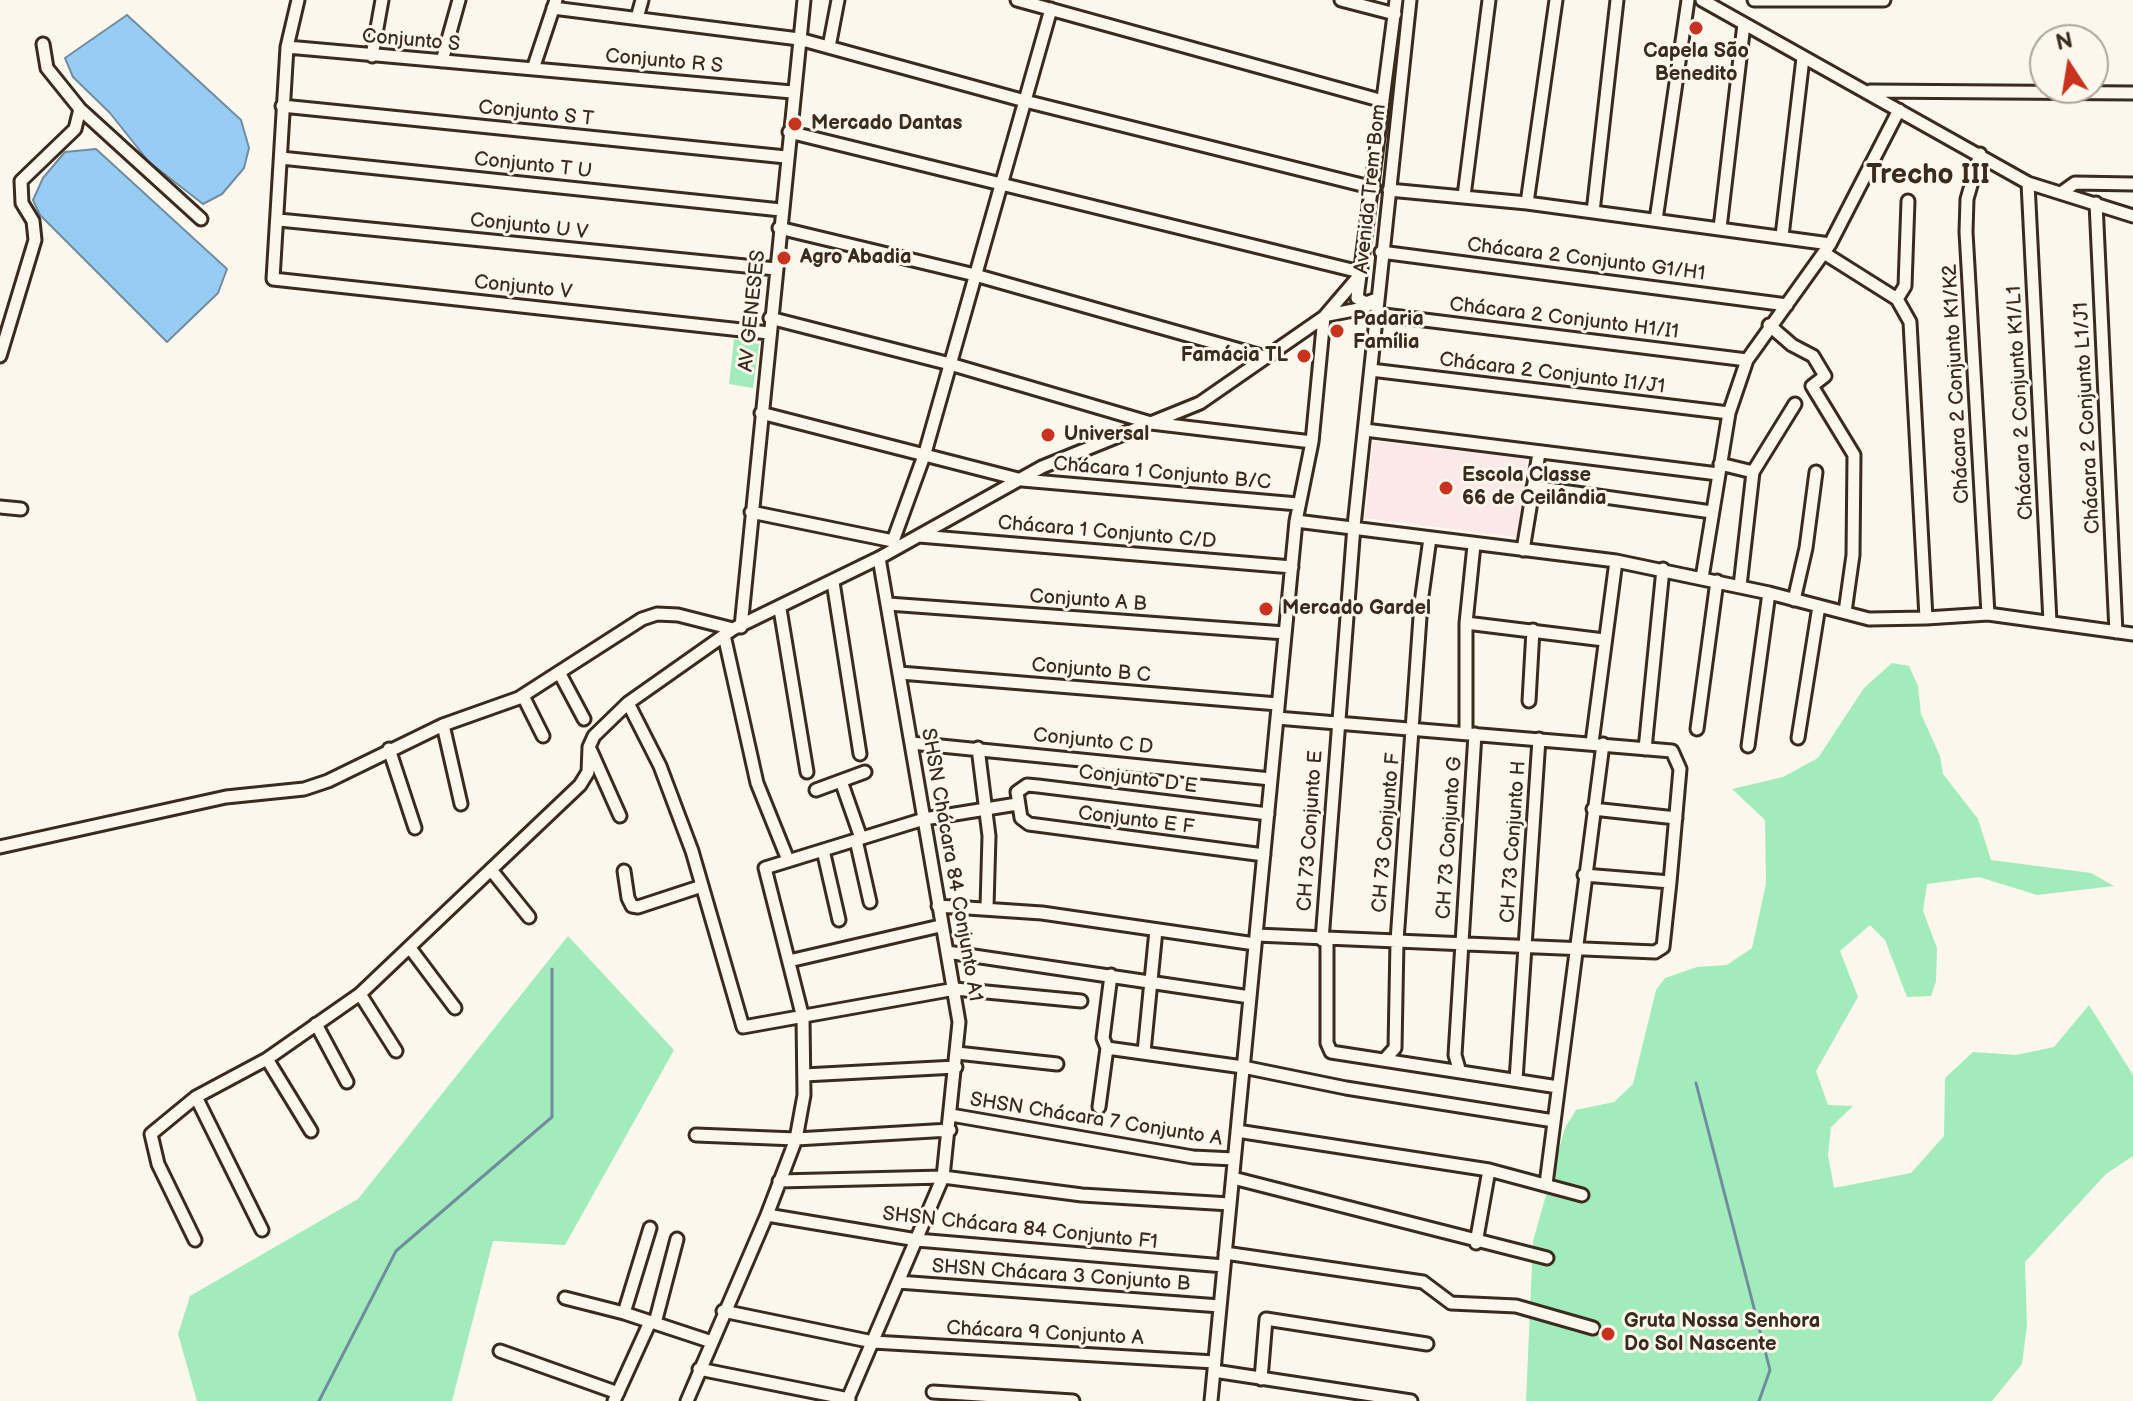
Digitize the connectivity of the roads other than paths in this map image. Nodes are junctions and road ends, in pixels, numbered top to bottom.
1 (297, 0) edge
2 (382, 0) edge
3 (459, 0) edge
4 (642, 0) edge
5 (804, 0) edge
6 (838, 0) edge
7 (1017, 0) edge
8 (1341, 0) edge
9 (1396, 0) edge
10 (1410, 0) edge
11 (1489, 0) edge
12 (1556, 0) edge
13 (1617, 0) edge
14 (1688, 0) edge
15 (1754, 0) edge
16 (1779, 0) edge
17 (1875, 0) edge
18 (1884, 0) edge
19 (1711, 2) edge
20 (555, 4) edge
21 (1051, 9) junction
22 (1395, 14) junction
23 (637, 18) junction
24 (1744, 24) junction
25 (799, 39) junction
26 (43, 44) dead end
27 (287, 47) junction
28 (829, 47) junction
29 (372, 56) junction
30 (1803, 58) junction
31 (442, 61) junction
32 (533, 69) junction
33 (1869, 91) junction
34 (792, 92) junction
35 (2133, 93) edge
36 (1025, 101) junction
37 (1383, 101) junction
38 (282, 106) junction
39 (80, 109) junction
40 (1899, 110) junction
41 (789, 132) junction
42 (1980, 154) junction
43 (786, 157) junction
44 (281, 158) junction
45 (2028, 183) junction
46 (2133, 184) edge
47 (1000, 186) junction
48 (1374, 188) junction
49 (1389, 190) junction
50 (2061, 193) junction
51 (1464, 196) junction
52 (1908, 201) dead end
53 (1527, 203) junction
54 (2096, 203) junction
55 (781, 210) junction
56 (1593, 212) junction
57 (2133, 216) edge
58 (201, 219) dead end
59 (279, 220) junction
60 (1656, 220) junction
61 (779, 228) junction
62 (1720, 228) junction
63 (1782, 236) junction
64 (1827, 249) junction
65 (1381, 252) junction
66 (776, 269) junction
67 (1359, 274) junction
68 (975, 275) junction
69 (1897, 299) junction
70 (1375, 305) junction
71 (1787, 305) junction
72 (1324, 317) junction
73 (770, 318) junction
74 (1769, 325) junction
75 (769, 333) junction
76 (0, 356) edge
77 (1265, 357) junction
78 (1747, 360) junction
79 (950, 364) junction
80 (1371, 370) junction
81 (1795, 404) dead end
82 (761, 413) junction
83 (1729, 413) junction
84 (1151, 423) junction
85 (1365, 430) junction
86 (1312, 442) junction
87 (925, 453) junction
88 (1539, 453) junction
89 (1719, 469) junction
90 (1753, 472) junction
91 (1816, 472) dead end
92 (1022, 480) junction
93 (1533, 487) junction
94 (1298, 504) junction
95 (0, 507) edge
96 (21, 509) dead end
97 (751, 512) junction
98 (1712, 512) junction
99 (1296, 521) junction
100 (1354, 526) junction
101 (919, 536) junction
102 (1430, 538) junction
103 (896, 544) junction
104 (1474, 545) junction
105 (1523, 550) junction
106 (879, 558) junction
107 (1616, 561) junction
108 (1292, 567) junction
109 (1663, 569) junction
110 (1702, 578) junction
111 (1717, 581) junction
112 (833, 582) junction
113 (1740, 586) junction
114 (1769, 593) junction
115 (1794, 600) junction
116 (888, 604) junction
117 (1819, 606) junction
118 (780, 609) junction
119 (1845, 612) junction
120 (1988, 614) junction
121 (1926, 618) junction
122 (2050, 622) junction
123 (1466, 623) junction
124 (733, 630) junction
125 (1533, 630) junction
126 (2116, 632) junction
127 (1285, 633) junction
128 (2133, 634) edge
129 (1604, 640) junction
130 (900, 673) junction
131 (560, 674) junction
132 (523, 696) junction
133 (1529, 701) dead end
134 (628, 703) junction
135 (1278, 704) junction
136 (1277, 718) junction
137 (584, 719) dead end
138 (443, 725) junction
139 (1336, 725) junction
140 (1414, 728) junction
141 (1697, 729) dead end
142 (1470, 733) junction
143 (543, 736) dead end
144 (1798, 738) dead end
145 (1539, 739) junction
146 (911, 743) junction
147 (1597, 744) junction
148 (1748, 746) dead end
149 (589, 747) junction
150 (978, 748) junction
151 (389, 749) junction
152 (1645, 749) junction
153 (860, 754) dead end
154 (807, 772) dead end
155 (865, 772) dead end
156 (1271, 779) junction
157 (841, 781) junction
158 (816, 790) dead end
159 (461, 804) dead end
160 (1017, 804) junction
161 (985, 809) junction
162 (1593, 809) junction
163 (1268, 814) junction
164 (620, 816) dead end
165 (1676, 818) junction
166 (924, 819) junction
167 (415, 828) dead end
168 (858, 839) junction
169 (0, 847) edge
170 (823, 850) junction
171 (1264, 855) junction
172 (788, 860) junction
173 (492, 871) junction
174 (624, 871) dead end
175 (1584, 875) junction
176 (1670, 882) junction
177 (702, 886) junction
178 (870, 902) dead end
179 (938, 906) junction
180 (987, 907) junction
181 (529, 917) dead end
182 (839, 920) dead end
183 (940, 926) junction
184 (1156, 930) junction
185 (1256, 940) junction
186 (1325, 940) junction
187 (1397, 941) junction
188 (1461, 944) junction
189 (1525, 947) junction
190 (410, 948) junction
191 (1574, 949) junction
192 (947, 952) junction
193 (789, 961) junction
194 (1111, 975) junction
195 (1151, 981) junction
196 (955, 989) junction
197 (360, 994) junction
198 (1250, 997) junction
199 (1081, 1001) dead end
200 (455, 1008) dead end
201 (803, 1018) junction
202 (316, 1024) junction
203 (1107, 1048) junction
204 (396, 1051) dead end
205 (1144, 1052) junction
206 (957, 1053) junction
207 (1386, 1058) junction
208 (267, 1059) junction
209 (1057, 1064) dead end
210 (956, 1067) junction
211 (1243, 1067) junction
212 (1459, 1069) junction
213 (804, 1075) junction
214 (1516, 1080) junction
215 (347, 1082) dead end
216 (1558, 1087) junction
217 (196, 1097) junction
218 (1099, 1107) dead end
219 (951, 1115) junction
220 (1554, 1121) junction
221 (950, 1130) junction
222 (311, 1131) dead end
223 (1237, 1131) junction
224 (696, 1135) dead end
225 (796, 1139) junction
226 (1234, 1159) junction
227 (1489, 1170) junction
228 (943, 1177) junction
229 (1233, 1178) junction
230 (779, 1181) junction
231 (1546, 1184) junction
232 (1582, 1195) dead end
233 (1230, 1204) junction
234 (767, 1215) junction
235 (650, 1228) dead end
236 (262, 1230) dead end
237 (677, 1239) dead end
238 (195, 1240) dead end
239 (917, 1240) junction
240 (1476, 1243) junction
241 (1547, 1258) dead end
242 (1225, 1260) junction
243 (898, 1282) junction
244 (565, 1298) dead end
245 (1220, 1306) junction
246 (723, 1311) junction
247 (624, 1313) junction
248 (652, 1322) junction
249 (1593, 1328) dead end
250 (712, 1342) junction
251 (873, 1342) junction
252 (1427, 1344) dead end
253 (500, 1351) dead end
254 (1214, 1366) junction
255 (699, 1369) junction
256 (1261, 1379) junction
257 (933, 1392) dead end
258 (616, 1397) edge
259 (848, 1400) edge
260 (687, 1401) edge
261 (1073, 1401) edge
262 (1211, 1401) edge
263 (1411, 1401) edge

1 - 27 street
2 - 29 street
3 - 31 street
4 - 23 street
5 - 25 street, AV GENESES
6 - 28 street
7 - 21 street
8 - 22 street
9 - 22 street, Avenida Trem Bom
10 - 49 street, Avenida Trem Bom
11 - 51 street
12 - 53 street
13 - 56 street
14 - 60 street
15 - 16 street
16 - 17 street
17 - 18 street
19 - 24 street
20 - 23 street
20 - 32 street
21 - 36 street
21 - 37 street
22 - 37 street, Avenida Trem Bom
23 - 25 street
24 - 30 street
24 - 62 street
25 - 28 street
25 - 34 street, AV GENESES
26 - 39 street
27 - 29 street, Conjunto S
27 - 38 street
28 - 36 street
29 - 31 street, Conjunto S
30 - 33 street
30 - 63 street
31 - 32 street, Conjunto S
32 - 34 street, Conjunto R S
33 - 35 street
33 - 40 street
34 - 41 street, AV GENESES
36 - 47 street
36 - 48 street
37 - 48 street, Avenida Trem Bom
38 - 43 street, Conjunto S T
38 - 44 street
39 - 58 street
39 - 76 street
40 - 42 street
40 - 64 street
41 - 43 street, AV GENESES
41 - 47 street
42 - 45 street
42 - 120 street, Chácara 2 Conjunto K1/K2
43 - 55 street, AV GENESES
44 - 55 street, Conjunto T U
44 - 59 street
45 - 50 street
45 - 122 street, Chácara 2 Conjunto K1/L1
46 - 50 street
47 - 67 street
47 - 68 street
48 - 67 street, Avenida Trem Bom
49 - 51 street
49 - 65 street, Avenida Trem Bom
50 - 54 street
51 - 53 street
52 - 69 street
53 - 56 street
54 - 57 street
54 - 126 street, Chácara 2 Conjunto L1/J1
55 - 61 street, AV GENESES
56 - 60 street
59 - 66 street, Conjunto U V
59 - 75 street, Conjunto V
60 - 62 street
61 - 66 street, AV GENESES
61 - 68 street
62 - 63 street
63 - 64 street
64 - 69 street
64 - 71 street
65 - 70 street, Avenida Trem Bom
65 - 71 street, Chácara 2 Conjunto G1/H1
66 - 73 street, AV GENESES
67 - 70 street, Avenida Trem Bom
67 - 72 street
68 - 77 street
68 - 79 street
69 - 121 street
70 - 72 street
70 - 78 street, Chácara 2 Conjunto H1/I1
70 - 80 street, CH 73 Conjunto E
71 - 74 street
72 - 77 street
72 - 86 street
73 - 75 street, AV GENESES
73 - 79 street
74 - 78 street
74 - 119 street
75 - 82 street, AV GENESES
77 - 84 street
78 - 83 street
79 - 84 street
79 - 87 street
80 - 83 street, Chácara 2 Conjunto I1/J1
80 - 85 street, CH 73 Conjunto E
81 - 90 street
82 - 87 street, Chácara 1 Conjunto B/C
82 - 97 street, AV GENESES
83 - 89 street
84 - 86 street
84 - 92 street
85 - 88 street
85 - 100 street, CH 73 Conjunto E
86 - 94 street
87 - 92 street, Chácara 1 Conjunto B/C
87 - 103 street
88 - 89 street
88 - 93 street
89 - 90 street
89 - 98 street
90 - 113 street
91 - 115 street
92 - 94 street, Chácara 1 Conjunto B/C
92 - 101 street
93 - 98 street
93 - 105 street
94 - 99 street
95 - 96 street
97 - 103 street
97 - 124 street, AV GENESES
98 - 110 street
99 - 100 street
99 - 108 street
100 - 102 street
100 - 139 street, CH 73 Conjunto E
101 - 103 street
101 - 108 street, Chácara 1 Conjunto C/D
102 - 104 street
102 - 140 street, CH 73 Conjunto F
103 - 106 street
104 - 105 street
104 - 123 street, CH 73 Conjunto G
105 - 107 street
106 - 112 street
106 - 116 street, SHSN Chácara 84 Conjunto A1
107 - 109 street
107 - 129 street
108 - 127 street
109 - 110 street
109 - 152 street
110 - 111 street
111 - 113 street
111 - 141 street
112 - 118 street
112 - 153 street
113 - 114 street
114 - 115 street
114 - 148 street
115 - 117 street
116 - 127 street, Conjunto A B
116 - 130 street, SHSN Chácara 84 Conjunto A1
117 - 119 street
117 - 144 street
118 - 124 street
118 - 154 street
119 - 121 street
120 - 121 street
120 - 122 street
122 - 126 street
123 - 125 street
123 - 142 street, CH 73 Conjunto G
124 - 131 street
124 - 134 street
124 - 172 street, AV GENESES
125 - 129 street
125 - 133 street
126 - 128 street
127 - 135 street
129 - 147 street
130 - 135 street, Conjunto B C
130 - 146 street, SHSN Chácara 84 Conjunto A1
131 - 132 street
131 - 137 street
132 - 138 street
132 - 143 street
134 - 149 street
134 - 177 street
135 - 136 street
136 - 139 street
136 - 156 street
138 - 151 street
138 - 159 street
139 - 140 street
139 - 186 street, CH 73 Conjunto E
140 - 142 street
140 - 187 street, CH 73 Conjunto F
142 - 145 street
142 - 188 street, CH 73 Conjunto G
145 - 147 street
145 - 189 street, CH 73 Conjunto H
146 - 150 street, Conjunto C D
146 - 166 street, SHSN Chácara 84 Conjunto A1
147 - 152 street
147 - 162 street
149 - 164 street
149 - 173 street
150 - 156 street, Conjunto C D
150 - 161 street
151 - 167 street
151 - 169 street
152 - 165 street
155 - 157 street
156 - 163 street
157 - 158 street
157 - 168 street
160 - 161 street
160 - 163 street, Conjunto D E
160 - 171 street, Conjunto E F
161 - 166 street
161 - 180 street
162 - 165 street
162 - 175 street
163 - 171 street
165 - 176 street
166 - 168 street
166 - 179 street, SHSN Chácara 84 Conjunto A1
168 - 170 street
168 - 178 street
170 - 172 street
170 - 182 street
171 - 185 street
172 - 193 street
173 - 181 street
173 - 190 street
174 - 177 street
175 - 176 street
175 - 191 street
176 - 191 street
177 - 201 street
179 - 180 street
179 - 183 street, SHSN Chácara 84 Conjunto A1
180 - 184 street
183 - 192 street, SHSN Chácara 84 Conjunto A1
183 - 193 street
184 - 185 street
184 - 195 street
185 - 186 street
185 - 198 street
186 - 187 street
186 - 207 street, CH 73 Conjunto E
187 - 188 street
187 - 207 street, CH 73 Conjunto F
188 - 189 street
188 - 212 street, CH 73 Conjunto G
189 - 191 street
189 - 214 street, CH 73 Conjunto H
190 - 197 street
190 - 200 street
191 - 216 street
192 - 194 street
192 - 196 street, SHSN Chácara 84 Conjunto A1
193 - 201 street
194 - 195 street
194 - 203 street
195 - 198 street
195 - 205 street
196 - 199 street
196 - 201 street
196 - 206 street, SHSN Chácara 84 Conjunto A1
197 - 202 street
197 - 204 street
198 - 211 street
201 - 213 street
202 - 208 street
202 - 215 street
203 - 205 street
203 - 218 street
205 - 211 street
206 - 209 street
206 - 210 street, SHSN Chácara 84 Conjunto A1
207 - 212 street
208 - 217 street
208 - 222 street
210 - 213 street
210 - 219 street, SHSN Chácara 84 Conjunto A1
211 - 220 street
211 - 223 street
212 - 214 street
213 - 225 street
214 - 216 street
216 - 220 street
217 - 236 street
217 - 238 street
219 - 221 street, SHSN Chácara 84 Conjunto A1
219 - 226 street, SHSN Chácara 7 Conjunto A
220 - 231 street
221 - 225 street
221 - 228 street, SHSN Chácara 84 Conjunto A1
223 - 226 street
223 - 227 street
224 - 225 street
225 - 230 street
226 - 229 street
227 - 231 street
227 - 240 street
228 - 230 street
228 - 233 street
228 - 239 street, SHSN Chácara 84 Conjunto A1
229 - 233 street
229 - 240 street
230 - 234 street
231 - 232 street
233 - 242 street
234 - 239 street, SHSN Chácara 84 Conjunto F1
234 - 246 street
235 - 247 street
237 - 248 street
239 - 242 street, SHSN Chácara 84 Conjunto F1
239 - 243 street, SHSN Chácara 84 Conjunto A1
240 - 241 street
242 - 245 street
242 - 249 street, SHSN Chácara 84 Conjunto F1
243 - 245 street, SHSN Chácara 3 Conjunto B
243 - 251 street, SHSN Chácara 84 Conjunto A1
244 - 247 street
245 - 254 street
246 - 250 street
246 - 251 street, Chácara 9 Conjunto A
247 - 248 street
248 - 250 street
248 - 258 street
250 - 255 street
251 - 254 street, Chácara 9 Conjunto A
251 - 259 street, SHSN Chácara 84 Conjunto A1
252 - 256 street
253 - 258 street
254 - 256 street, Chácara 9 Conjunto A
254 - 262 street
255 - 259 street
255 - 260 street
256 - 263 street, Chácara 9 Conjunto A
257 - 261 street

